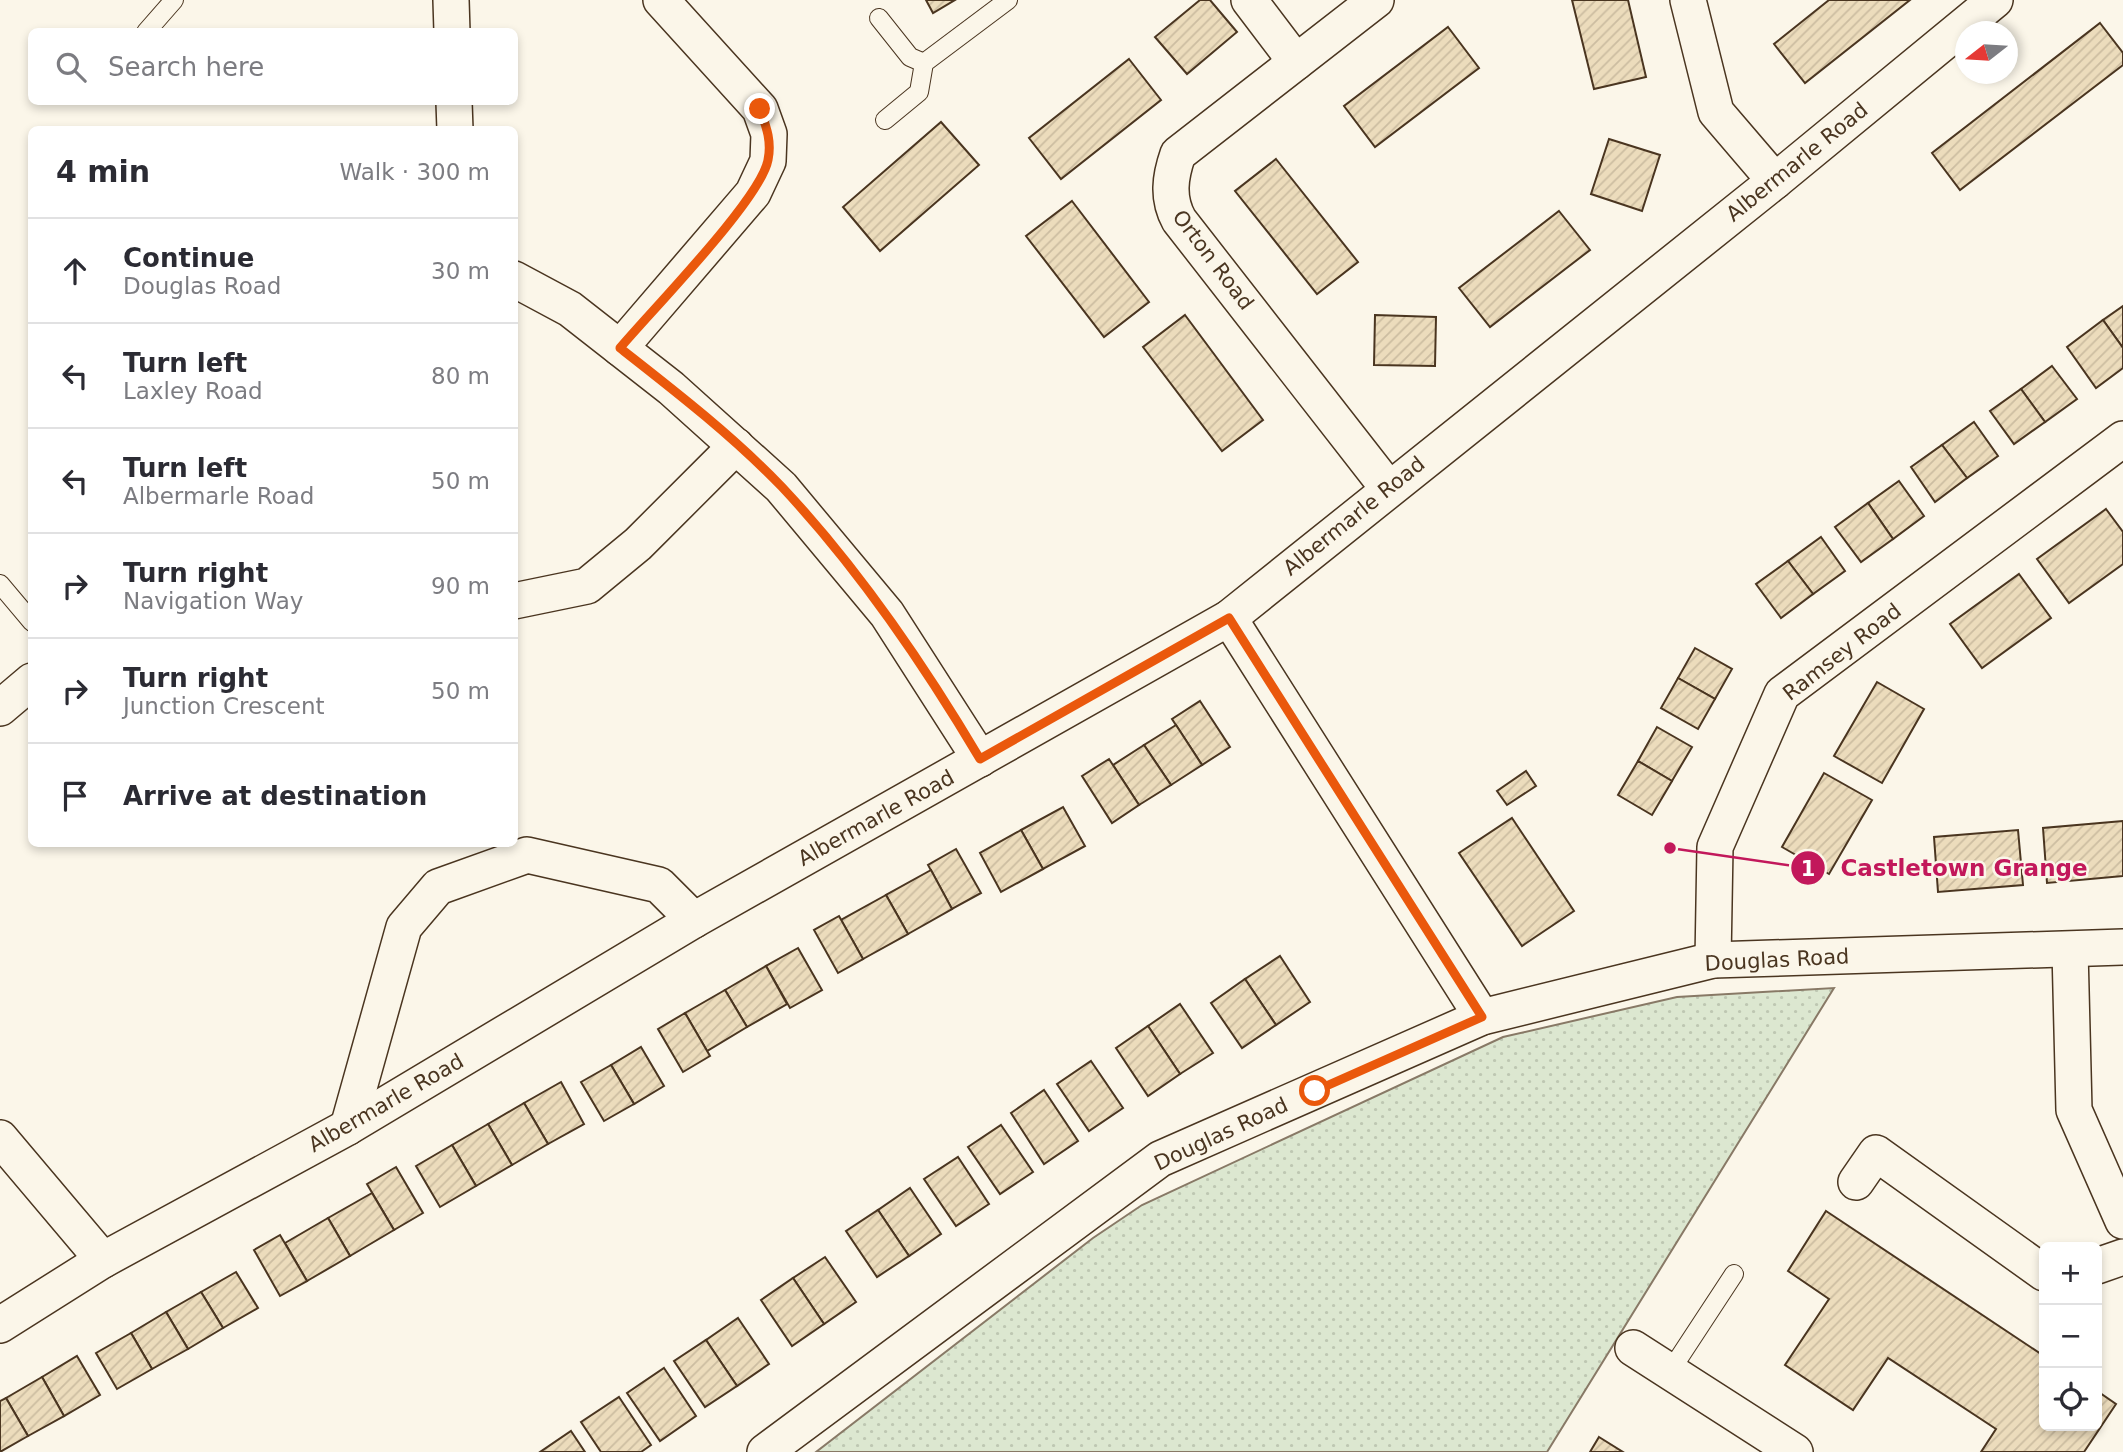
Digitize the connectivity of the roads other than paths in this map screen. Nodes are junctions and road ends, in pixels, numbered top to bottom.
1 (174, 0) edge
2 (451, 0) edge
3 (661, 0) edge
4 (1008, 0) edge
5 (1249, 0) edge
6 (1376, 0) edge
7 (1688, 0) edge
8 (1995, 0) edge
9 (879, 18) dead end
10 (150, 28) edge
11 (452, 28) edge
12 (1296, 62) junction
13 (924, 63) junction
14 (454, 105) edge
15 (886, 120) dead end
16 (455, 126) edge
17 (1774, 181) junction
18 (518, 281) edge
19 (620, 348) junction
20 (2123, 439) edge
21 (736, 446) junction
22 (1388, 488) junction
23 (0, 584) edge
24 (518, 600) edge
25 (28, 617) edge
26 (1229, 618) junction
27 (28, 684) edge
28 (0, 708) edge
29 (980, 759) junction
30 (694, 920) junction
31 (2123, 947) edge
32 (2070, 950) junction
33 (1713, 960) junction
34 (1482, 1017) junction
35 (348, 1127) junction
36 (0, 1138) edge
37 (1856, 1182) dead end
38 (2123, 1221) edge
39 (2123, 1257) edge
40 (103, 1260) junction
41 (2102, 1264) edge
42 (2039, 1269) edge
43 (1734, 1274) dead end
44 (0, 1325) edge
45 (1633, 1348) dead end
46 (1671, 1370) junction
47 (765, 1452) edge
48 (1795, 1452) edge

1 - 10 lane
2 - 11 street
3 - 19 street
4 - 13 lane
5 - 12 street
6 - 12 street, Orton Road
7 - 17 street
8 - 17 street, Albermarle Road
9 - 13 lane
12 - 22 street, Orton Road
13 - 15 lane
14 - 16 street
17 - 22 street, Albermarle Road
18 - 19 street
19 - 21 street
20 - 33 street, Ramsey Road
21 - 24 street
21 - 29 street
22 - 26 street, Albermarle Road
23 - 25 lane
26 - 29 street, Albermarle Road
26 - 34 street
27 - 28 street
29 - 30 street, Albermarle Road
30 - 35 street, Albermarle Road
30 - 35 street
31 - 32 street, Douglas Road
32 - 33 street, Douglas Road
32 - 38 street
33 - 34 street, Douglas Road
34 - 47 street, Douglas Road
35 - 40 street, Albermarle Road
36 - 40 street
37 - 42 street
39 - 41 street
40 - 44 street, Albermarle Road
43 - 46 lane
45 - 46 street
46 - 48 street

